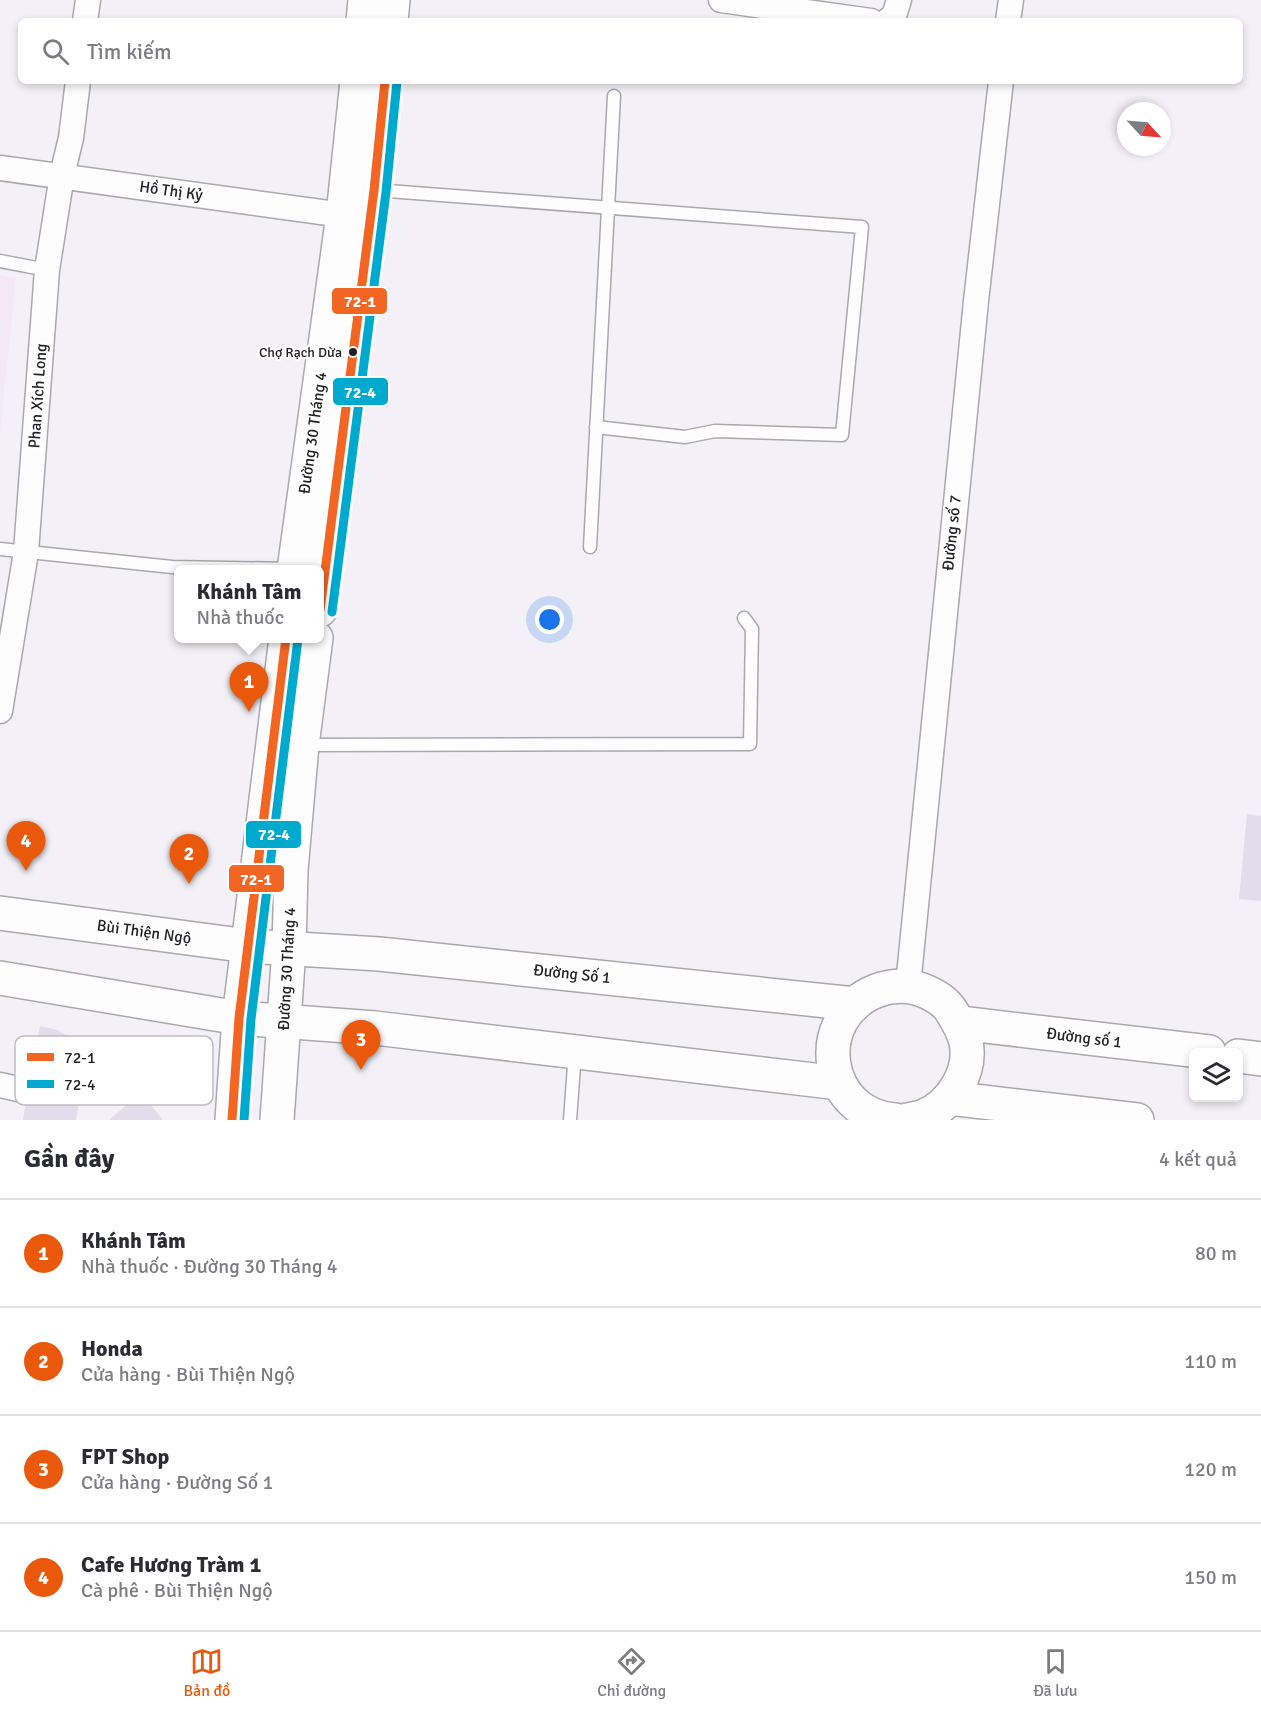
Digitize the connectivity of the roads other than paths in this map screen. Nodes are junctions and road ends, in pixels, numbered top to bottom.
1 (88, 0) edge
2 (365, 0) edge
3 (393, 0) edge
4 (721, 0) edge
5 (899, 0) edge
6 (1011, 0) edge
7 (85, 18) edge
8 (363, 18) edge
9 (391, 18) edge
10 (850, 18) edge
11 (892, 18) edge
12 (1008, 18) edge
13 (78, 84) edge
14 (357, 84) edge
15 (385, 84) edge
16 (1001, 84) edge
17 (614, 96) dead end
18 (0, 168) edge
19 (62, 175) junction
20 (374, 190) junction
21 (608, 207) junction
22 (343, 215) junction
23 (0, 261) edge
24 (47, 270) junction
25 (596, 427) junction
26 (590, 547) dead end
27 (0, 549) edge
28 (26, 552) junction
29 (295, 565) edge
30 (174, 567) edge
31 (324, 579) edge
32 (744, 618) dead end
33 (286, 643) edge
34 (315, 643) edge
35 (0, 711) edge
36 (302, 745) junction
37 (0, 913) edge
38 (248, 946) junction
39 (289, 949) junction
40 (0, 978) edge
41 (908, 986) junction
42 (855, 1004) junction
43 (239, 1018) junction
44 (284, 1022) junction
45 (960, 1023) junction
46 (1189, 1051) edge
47 (575, 1052) junction
48 (1243, 1057) edge
49 (1261, 1059) edge
50 (839, 1083) junction
51 (949, 1098) junction
52 (232, 1120) edge
53 (278, 1120) edge
54 (570, 1120) edge
55 (895, 1120) edge
56 (907, 1120) edge
57 (1137, 1120) edge

1 - 7 street
2 - 8 main road
3 - 9 main road
4 - 10 street
5 - 11 street
6 - 12 street
13 - 19 street, Phan Xích Long
14 - 22 main road, Đường 30 Tháng 4
15 - 20 main road, Đường 30 Tháng 4
16 - 41 street, Đường số 7
17 - 21 lane
18 - 19 street, Hồ Thị Kỷ
19 - 22 street, Hồ Thị Kỷ
19 - 24 street, Phan Xích Long
20 - 21 lane
20 - 31 main road, Đường 30 Tháng 4
21 - 25 lane
21 - 25 lane
22 - 29 main road, Đường 30 Tháng 4
23 - 24 lane
24 - 28 street, Phan Xích Long
25 - 26 lane
27 - 28 lane
28 - 30 lane
28 - 35 street, Phan Xích Long
32 - 36 lane
33 - 38 main road
34 - 36 main road, Đường 30 Tháng 4
36 - 39 main road, Đường 30 Tháng 4
37 - 38 main road, Bùi Thiện Ngộ
38 - 39 main road, Bùi Thiện Ngộ
38 - 43 main road
39 - 42 main road, Đường Số 1
39 - 44 main road, Đường 30 Tháng 4
40 - 43 main road
41 - 42 main road
41 - 45 main road
42 - 50 main road
43 - 44 main road
43 - 52 main road
44 - 47 main road
44 - 53 main road, Đường 30 Tháng 4
45 - 46 main road, Đường số 1
45 - 51 main road
47 - 50 main road
47 - 54 lane
48 - 49 main road
50 - 55 main road
51 - 56 main road
51 - 57 main road

